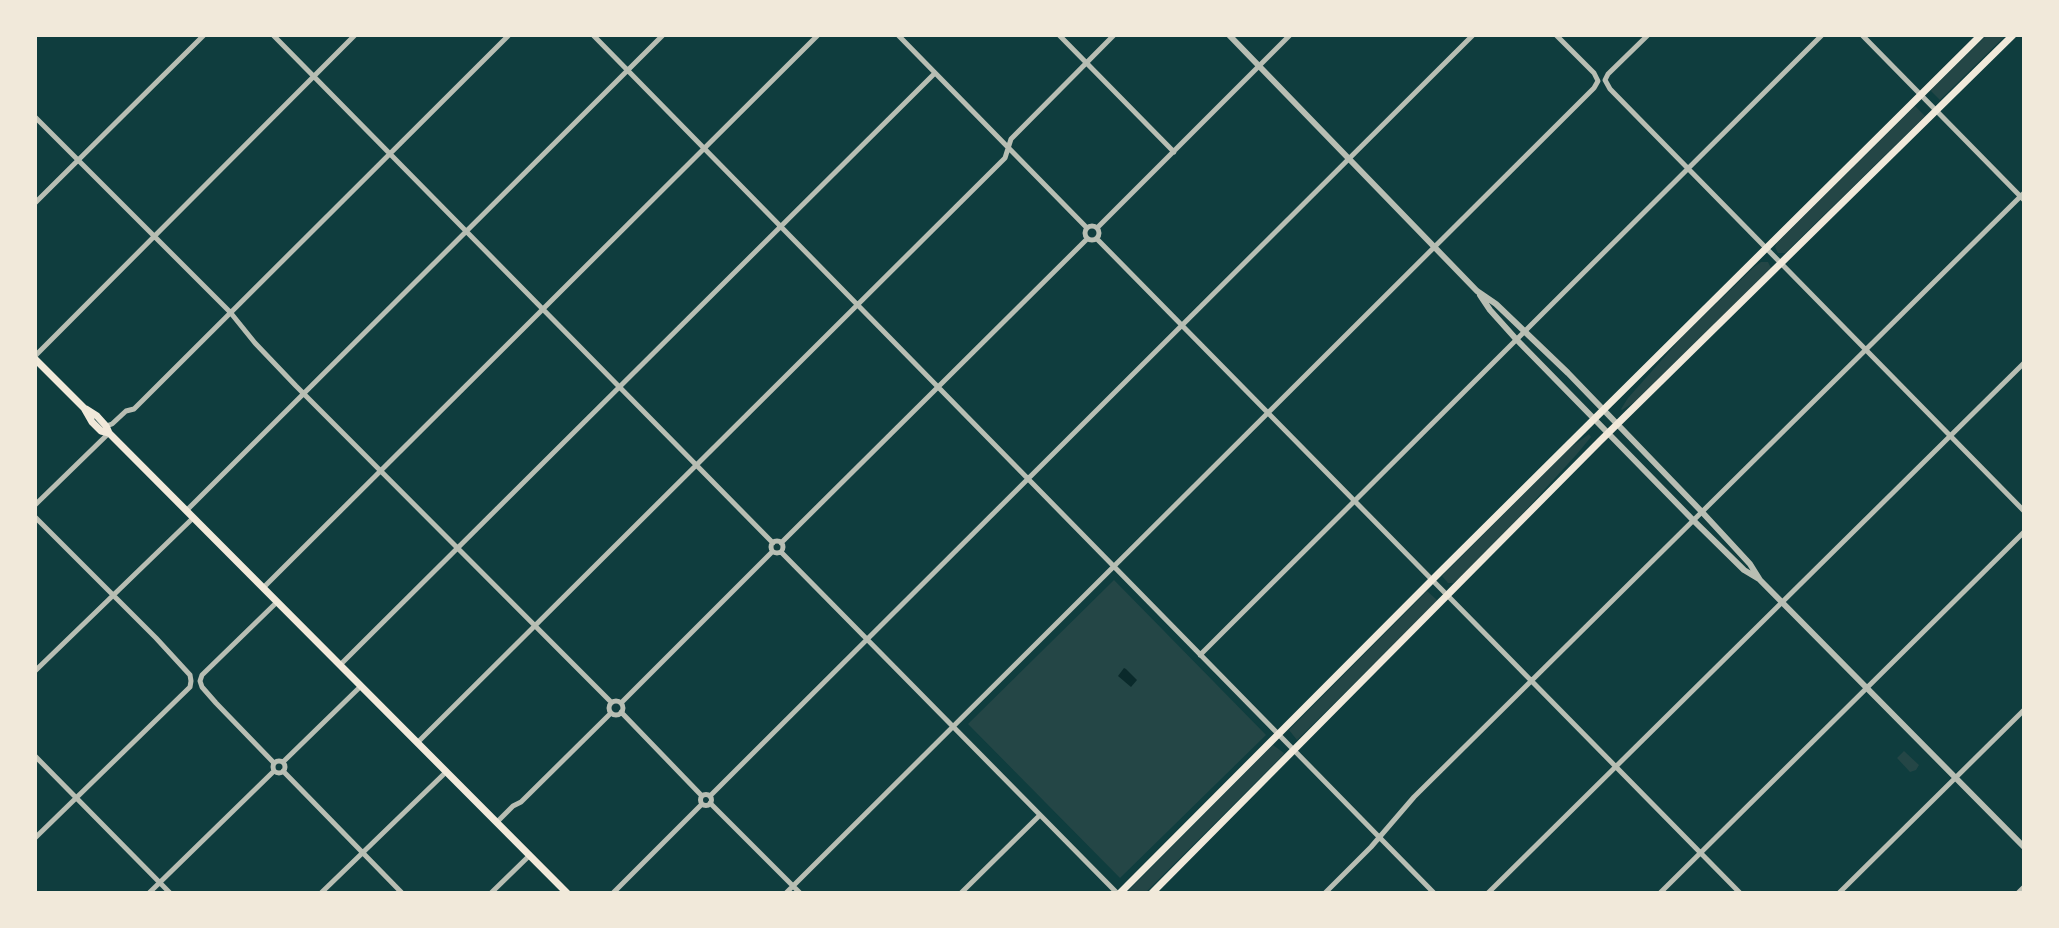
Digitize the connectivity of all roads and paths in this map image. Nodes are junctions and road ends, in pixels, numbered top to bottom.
1 (204, 35) edge
2 (273, 35) edge
3 (355, 35) edge
4 (509, 35) edge
5 (593, 35) edge
6 (663, 35) edge
7 (818, 35) edge
8 (898, 35) edge
9 (1059, 35) edge
10 (1114, 35) edge
11 (1229, 35) edge
12 (1290, 35) edge
13 (1473, 35) edge
14 (1556, 35) edge
15 (1648, 35) edge
16 (1822, 35) edge
17 (1862, 35) edge
18 (1981, 35) edge
19 (2013, 35) edge
20 (1086, 62) junction
21 (1259, 66) junction
22 (628, 70) junction
23 (935, 73) junction
24 (314, 76) junction
25 (1921, 95) junction
26 (1937, 111) junction
27 (35, 117) edge
28 (1008, 147) junction
29 (704, 148) junction
30 (1174, 152) junction
31 (389, 153) junction
32 (1349, 159) junction
33 (78, 160) junction
34 (1688, 168) junction
35 (2023, 197) edge
36 (35, 203) edge
37 (781, 226) junction
38 (1087, 228) junction
39 (1097, 228) junction
40 (466, 231) junction
41 (154, 237) junction
42 (1087, 239) junction
43 (1097, 239) junction
44 (1434, 247) junction
45 (1766, 248) junction
46 (1781, 264) junction
47 (1477, 290) junction
48 (857, 304) junction
49 (543, 309) junction
50 (230, 312) junction
51 (1182, 326) junction
52 (1524, 331) junction
53 (1516, 339) junction
54 (1866, 350) junction
55 (35, 358) edge
56 (2024, 363) edge
57 (620, 386) junction
58 (938, 387) junction
59 (304, 394) junction
60 (1604, 410) junction
61 (1268, 413) junction
62 (1595, 419) junction
63 (1618, 425) junction
64 (108, 429) junction
65 (1609, 433) junction
66 (1950, 436) junction
67 (696, 465) junction
68 (382, 470) junction
69 (1028, 479) junction
70 (1354, 501) junction
71 (35, 505) edge
72 (186, 511) junction
73 (2024, 511) edge
74 (1702, 512) junction
75 (35, 517) edge
76 (193, 518) junction
77 (1693, 520) junction
78 (2024, 533) edge
79 (772, 543) junction
80 (781, 543) junction
81 (458, 548) junction
82 (772, 552) junction
83 (781, 552) junction
84 (1114, 567) junction
85 (1432, 580) junction
86 (1760, 580) junction
87 (263, 589) junction
88 (114, 595) junction
89 (1448, 596) junction
90 (277, 602) junction
91 (1782, 602) junction
92 (535, 625) junction
93 (867, 639) junction
94 (1200, 655) junction
95 (340, 666) junction
96 (35, 671) edge
97 (1531, 681) junction
98 (361, 686) junction
99 (1867, 689) junction
100 (611, 702) junction
101 (621, 703) junction
102 (2024, 710) edge
103 (621, 712) junction
104 (611, 713) junction
105 (954, 726) junction
106 (1278, 735) junction
107 (417, 743) junction
108 (1294, 750) junction
109 (35, 756) edge
110 (283, 762) junction
111 (274, 763) junction
112 (1615, 767) junction
113 (274, 771) junction
114 (283, 771) junction
115 (446, 772) junction
116 (1955, 779) junction
117 (702, 796) junction
118 (710, 796) junction
119 (76, 798) junction
120 (710, 803) junction
121 (702, 804) junction
122 (1040, 815) junction
123 (497, 822) junction
124 (1379, 837) junction
125 (35, 838) edge
126 (2024, 848) edge
127 (363, 853) junction
128 (1700, 853) junction
129 (530, 855) junction
130 (160, 883) junction
131 (793, 886) junction
132 (2024, 887) edge
133 (149, 893) edge
134 (170, 893) edge
135 (321, 893) edge
136 (402, 893) edge
137 (491, 893) edge
138 (568, 893) edge
139 (613, 893) edge
140 (786, 893) edge
141 (800, 893) edge
142 (961, 893) edge
143 (1118, 893) edge
144 (1152, 893) edge
145 (1325, 893) edge
146 (1434, 893) edge
147 (1488, 893) edge
148 (1660, 893) edge
149 (1740, 893) edge
150 (1839, 893) edge
151 (2018, 893) edge

1 - 33 street
2 - 24 street
3 - 24 street
4 - 31 street
5 - 22 street
6 - 22 street
7 - 29 street
8 - 23 street
9 - 20 street
10 - 20 street
11 - 21 street
12 - 21 street
13 - 32 street
14 - 44 street
15 - 34 street
16 - 34 street
17 - 25 street
18 - 25 main road
19 - 26 main road
20 - 28 street
20 - 30 street
21 - 30 street
21 - 32 street
22 - 29 street
22 - 40 street
23 - 28 street
23 - 37 street
24 - 31 street
24 - 41 street
25 - 26 street
25 - 45 main road
26 - 35 street
26 - 46 main road
27 - 33 street
28 - 38 street
28 - 48 street
29 - 37 street
29 - 49 street
30 - 39 street
31 - 40 street
31 - 50 street
32 - 44 street
32 - 51 street
33 - 36 street
33 - 41 street
34 - 45 street
34 - 52 street
35 - 54 street
37 - 48 street
37 - 57 street
38 - 39 street
38 - 42 street
39 - 43 street
40 - 49 street
40 - 59 street
41 - 50 street
41 - 55 street
42 - 43 street
42 - 58 street
43 - 51 street
44 - 47 street
44 - 61 street
45 - 46 street
45 - 60 main road
46 - 54 street
46 - 63 main road
47 - 52 street
47 - 53 street
48 - 58 street
48 - 67 street
49 - 57 street
49 - 68 street
50 - 59 street
50 - 64 street
51 - 61 street
51 - 69 street
52 - 53 street
52 - 60 street
53 - 62 street
53 - 70 street
54 - 66 street
54 - 74 street
55 - 64 main road
56 - 66 street
57 - 67 street
57 - 81 street
58 - 69 street
58 - 80 street
59 - 68 street
59 - 72 street
60 - 62 main road
60 - 63 street
61 - 70 street
61 - 84 street
62 - 65 street
62 - 85 main road
63 - 65 main road
63 - 74 street
64 - 71 street
64 - 72 main road
65 - 77 street
65 - 89 main road
66 - 73 street
66 - 91 street
67 - 79 street
67 - 92 street
68 - 81 street
68 - 87 street
69 - 84 street
69 - 93 street
70 - 85 street
70 - 94 street
72 - 76 main road
74 - 77 street
74 - 86 street
75 - 88 street
76 - 87 main road
76 - 88 street
77 - 86 street
77 - 97 street
78 - 99 street
79 - 80 street
79 - 82 street
80 - 83 street
81 - 92 street
81 - 95 street
82 - 83 street
82 - 101 street
83 - 93 street
84 - 94 street
84 - 105 street
85 - 89 street
85 - 106 main road
86 - 91 street
87 - 90 main road
88 - 96 street
88 - 119 street
89 - 97 street
89 - 108 main road
90 - 95 main road
90 - 111 street
91 - 99 street
91 - 112 street
92 - 100 street
92 - 107 street
93 - 105 street
93 - 118 street
94 - 106 street
95 - 98 main road
97 - 112 street
97 - 124 street
98 - 107 main road
98 - 110 street
99 - 116 street
99 - 128 street
100 - 101 street
100 - 104 street
101 - 103 street
102 - 116 street
103 - 104 street
103 - 117 street
104 - 123 street
105 - 122 street
105 - 131 street
106 - 108 street
106 - 143 main road
107 - 115 main road
108 - 124 street
108 - 144 main road
109 - 119 street
110 - 111 street
110 - 114 street
111 - 113 street
112 - 128 street
112 - 147 street
113 - 114 street
113 - 130 street
114 - 127 street
115 - 123 main road
115 - 127 street
116 - 126 street
116 - 150 street
117 - 118 street
117 - 121 street
118 - 120 street
119 - 125 street
119 - 130 street
120 - 121 street
120 - 131 street
121 - 139 street
122 - 142 street
122 - 143 street
123 - 129 main road
124 - 145 street
124 - 146 street
127 - 135 street
127 - 136 street
128 - 148 street
128 - 149 street
129 - 137 street
129 - 138 main road
130 - 133 street
130 - 134 street
131 - 140 street
131 - 141 street
132 - 151 street

